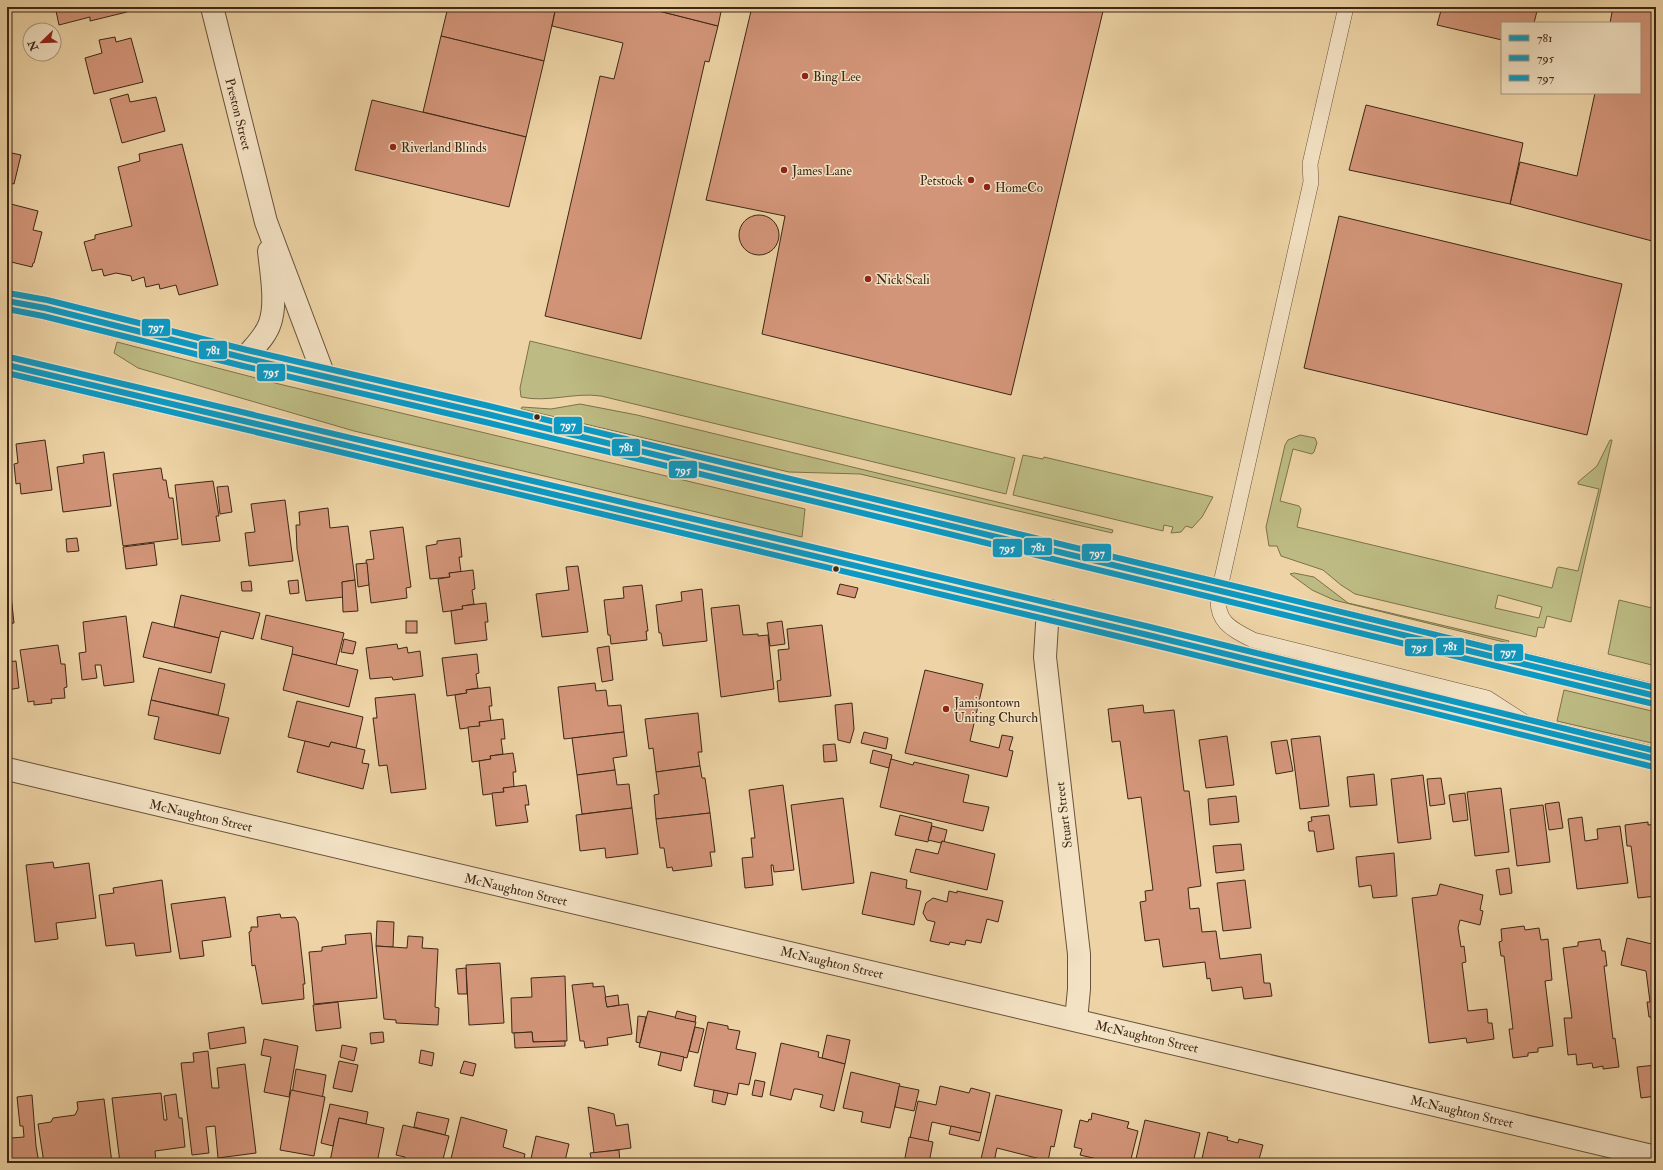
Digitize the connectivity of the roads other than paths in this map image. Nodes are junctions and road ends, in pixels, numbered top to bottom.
1 (212, 7) edge
2 (1346, 7) edge
3 (266, 222) junction
4 (7, 300) edge
5 (245, 358) junction
6 (7, 365) edge
7 (324, 376) junction
8 (1219, 592) junction
9 (1050, 611) junction
10 (1656, 696) edge
11 (1539, 731) junction
12 (1656, 759) edge
13 (7, 769) edge
14 (1076, 1020) junction
15 (1656, 1157) edge

1 - 3 street, Preston Street
2 - 8 lane
3 - 5 street, Preston Street
3 - 7 street, Preston Street
4 - 5 main road
5 - 7 main road
6 - 9 main road
7 - 8 main road
8 - 10 main road
8 - 11 lane
9 - 11 main road
9 - 14 street, Stuart Street
11 - 12 main road
13 - 14 street, McNaughton Street
14 - 15 street, McNaughton Street

